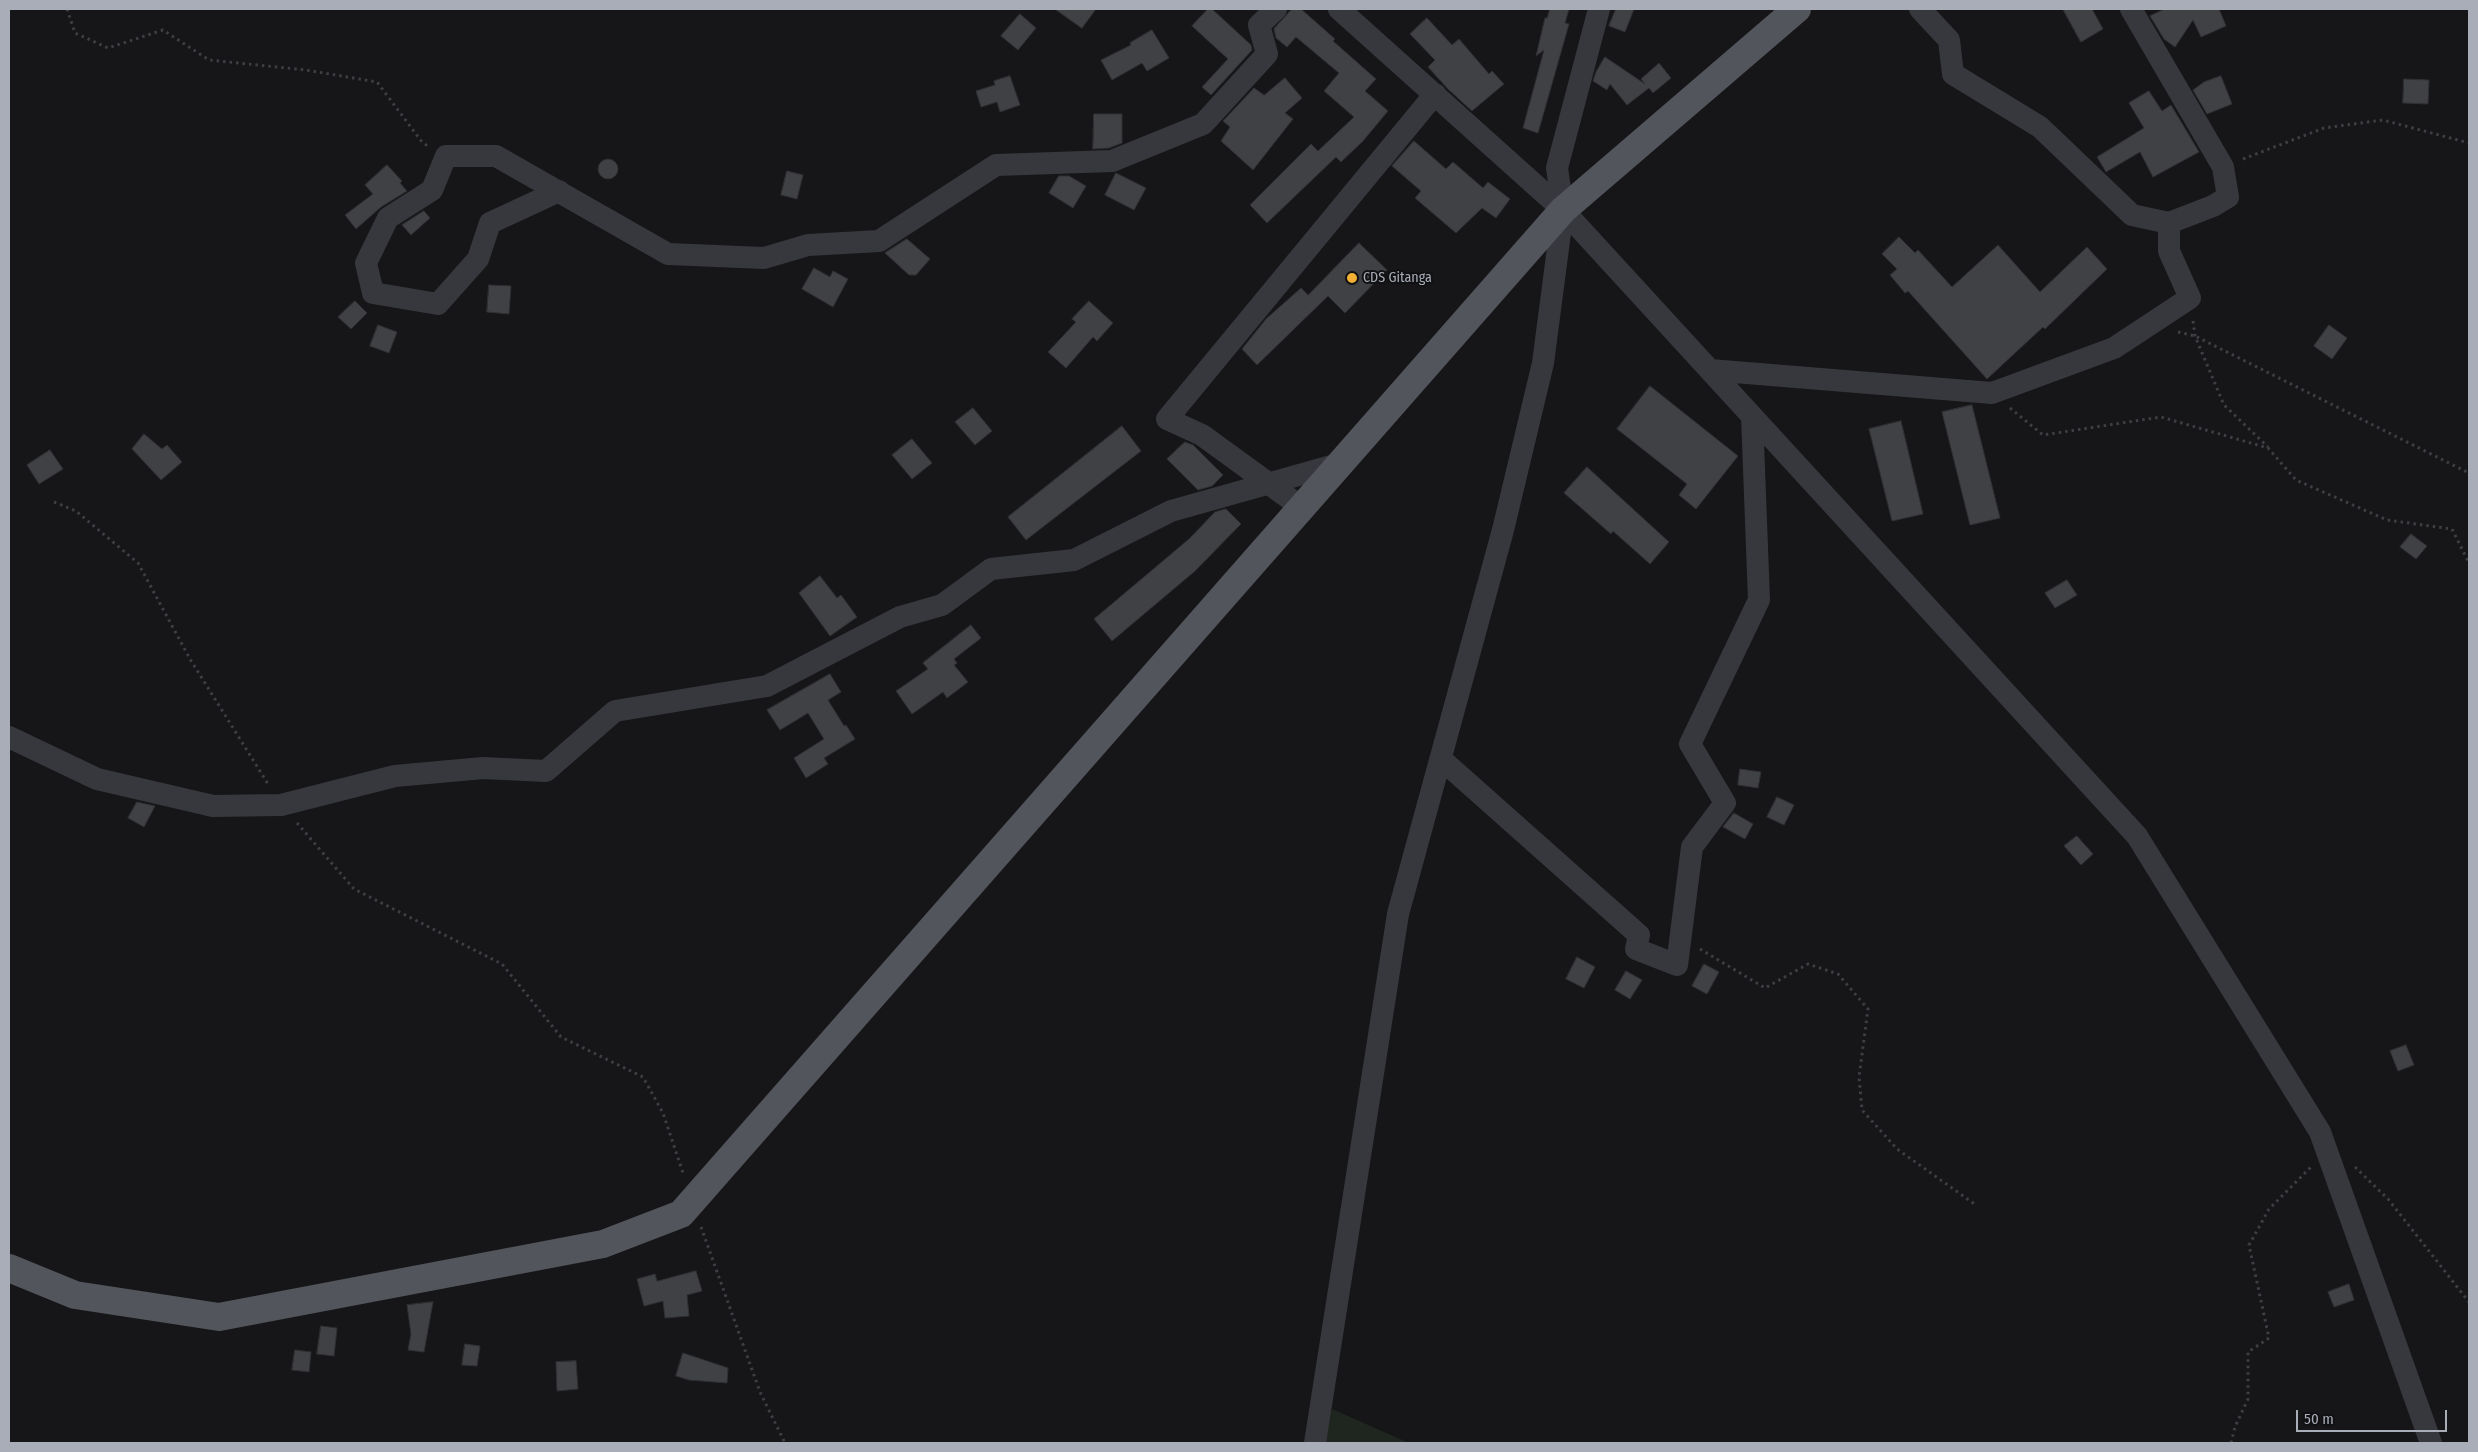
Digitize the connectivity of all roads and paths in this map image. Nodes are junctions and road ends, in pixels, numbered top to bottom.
1 (68, 9) edge
2 (1276, 9) edge
3 (1340, 9) edge
4 (1599, 9) edge
5 (1797, 9) edge
6 (1920, 9) edge
7 (2131, 9) edge
8 (1435, 94) junction
9 (2469, 144) edge
10 (446, 156) junction
11 (2223, 166) junction
12 (559, 191) junction
13 (1563, 210) junction
14 (2169, 223) junction
15 (2190, 298) junction
16 (2148, 326) junction
17 (2195, 336) junction
18 (1710, 370) junction
19 (1992, 393) junction
20 (1752, 416) junction
21 (2268, 448) junction
22 (1338, 464) junction
23 (2469, 473) edge
24 (1270, 484) junction
25 (54, 502) dead end
26 (1301, 507) junction
27 (2469, 563) edge
28 (9, 736) edge
29 (1440, 759) junction
30 (281, 805) junction
31 (1680, 938) junction
32 (2327, 1150) junction
33 (2354, 1166) dead end
34 (692, 1201) junction
35 (1976, 1205) dead end
36 (9, 1268) edge
37 (2469, 1302) edge
38 (785, 1443) edge
39 (1315, 1443) edge
40 (2231, 1443) edge
41 (2432, 1443) edge

1 - 10 path
2 - 12 street
3 - 8 street
4 - 13 street
5 - 13 main road
6 - 14 street
7 - 11 street
8 - 13 street
8 - 24 street
9 - 11 path
10 - 12 street
10 - 12 street
11 - 14 street
13 - 18 street
13 - 22 main road
13 - 29 street
14 - 15 street
15 - 16 street
15 - 17 path
16 - 17 path
16 - 19 street
17 - 21 path
17 - 23 path
18 - 19 street
18 - 20 street
19 - 21 path
20 - 31 street
20 - 32 street
21 - 27 path
22 - 24 street
22 - 26 main road
24 - 26 street
24 - 30 street
25 - 30 path
26 - 34 main road
28 - 30 street
29 - 31 street
29 - 39 street
30 - 34 path
31 - 35 path
32 - 40 path
32 - 41 street
33 - 37 path
34 - 36 main road
34 - 38 path

